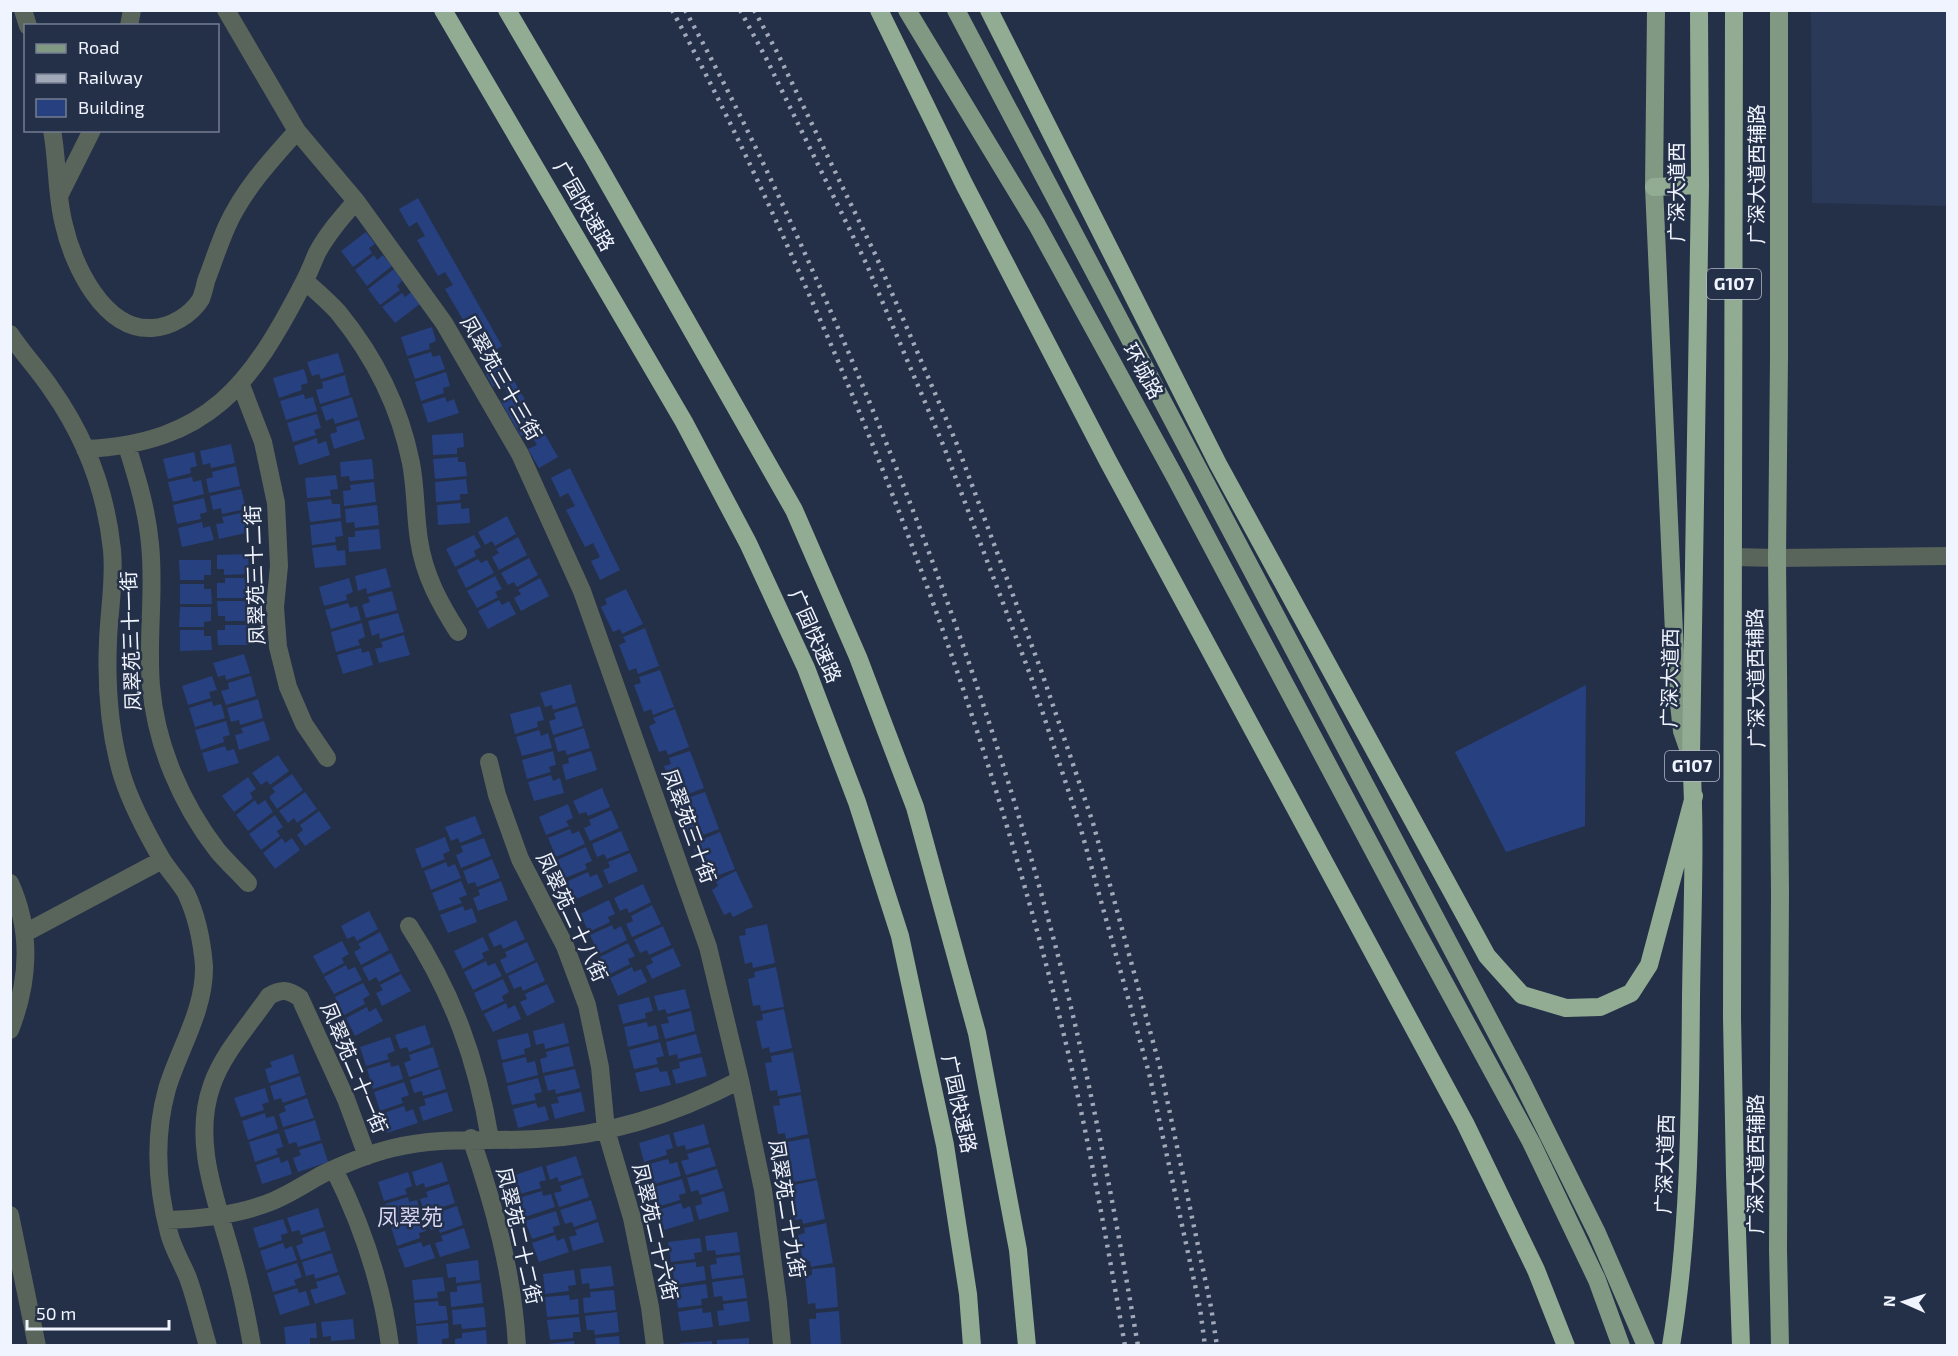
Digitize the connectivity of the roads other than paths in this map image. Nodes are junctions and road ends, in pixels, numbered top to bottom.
1 (226, 10) edge
2 (442, 10) edge
3 (507, 10) edge
4 (879, 10) edge
5 (907, 10) edge
6 (956, 10) edge
7 (989, 10) edge
8 (1656, 10) edge
9 (1699, 10) edge
10 (1734, 10) edge
11 (1779, 10) edge
12 (297, 131) junction
13 (52, 132) edge
14 (91, 132) edge
15 (1700, 186) junction
16 (1654, 188) junction
17 (59, 196) junction
18 (356, 201) junction
19 (305, 281) junction
20 (10, 334) edge
21 (241, 385) junction
22 (127, 446) junction
23 (85, 449) junction
24 (1947, 556) edge
25 (1734, 557) junction
26 (1777, 558) junction
27 (582, 591) joint
28 (458, 632) dead end
29 (1691, 756) junction
30 (327, 758) dead end
31 (489, 762) dead end
32 (1694, 796) junction
33 (162, 860) junction
34 (10, 883) edge
35 (248, 883) dead end
36 (409, 926) dead end
37 (25, 933) junction
38 (10, 1030) edge
39 (740, 1080) junction
40 (606, 1130) junction
41 (471, 1138) junction
42 (490, 1139) junction
43 (367, 1156) junction
44 (333, 1169) junction
45 (10, 1215) edge
46 (220, 1216) junction
47 (166, 1220) junction
48 (1740, 1342) edge
49 (1672, 1343) edge
50 (37, 1346) edge
51 (208, 1346) edge
52 (252, 1346) edge
53 (390, 1346) edge
54 (517, 1346) edge
55 (655, 1346) edge
56 (782, 1346) edge
57 (972, 1346) edge
58 (1027, 1346) edge
59 (1566, 1346) edge
60 (1622, 1346) edge
61 (1646, 1346) edge
62 (1780, 1346) edge

1 - 12 street, 凤翠苑三十三街
2 - 57 highway, 广园快速路
3 - 58 highway, 广园快速路
4 - 59 highway
5 - 60 main road, 环城路
6 - 61 main road, 环城路
7 - 32 highway
8 - 16 main road
9 - 15 highway, 广深大道西 / G107
10 - 25 highway, G107
11 - 26 main road, 广深大道西辅路
12 - 17 street
12 - 18 street, 凤翠苑三十三街
13 - 17 street
14 - 17 street
15 - 16 highway
15 - 29 highway, 广深大道西 / G107
16 - 29 main road
18 - 19 street
18 - 27 street, 凤翠苑三十三街
19 - 21 street
19 - 28 street
20 - 23 street
21 - 22 street
21 - 30 street, 凤翠苑三十二街
22 - 23 street
22 - 35 street, 凤翠苑三十一街
23 - 33 street
24 - 26 street
25 - 26 street
25 - 48 highway, G107
26 - 62 main road, 广深大道西辅路
27 - 39 street, 凤翠苑三十街
29 - 32 highway, 广深大道西 / G107
31 - 40 street, 凤翠苑二十八街
32 - 49 highway, 广深大道西 / G107
33 - 37 street
33 - 47 street
34 - 37 street
36 - 42 street
37 - 38 street
39 - 40 street
39 - 56 street, 凤翠苑二十九街
40 - 42 street
40 - 55 street, 凤翠苑二十六街
41 - 42 street
41 - 43 street
41 - 54 street, 凤翠苑二十二街
43 - 44 street
43 - 46 street, 凤翠苑二十一街
44 - 46 street
44 - 53 street
45 - 50 street
46 - 47 street
46 - 52 street
47 - 51 street

